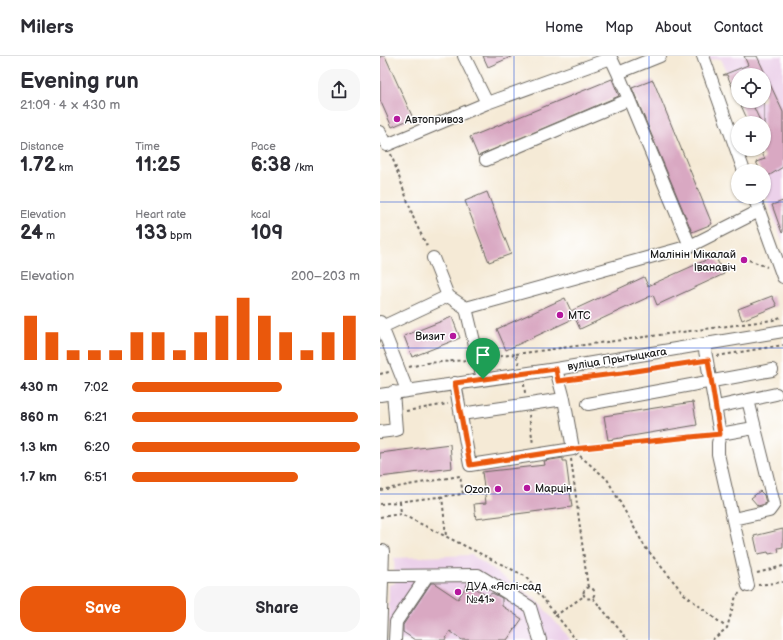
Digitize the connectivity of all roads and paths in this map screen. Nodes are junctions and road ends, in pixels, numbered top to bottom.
1 (464, 56) edge
2 (660, 56) edge
3 (703, 56) edge
4 (599, 59) edge
5 (618, 73) junction
6 (628, 100) junction
7 (487, 103) junction
8 (380, 132) edge
9 (387, 145) junction
10 (486, 160) dead end
11 (742, 164) edge
12 (756, 204) edge
13 (759, 211) junction
14 (690, 246) junction
15 (433, 258) joint
16 (749, 260) dead end
17 (782, 274) edge
18 (448, 296) junction
19 (466, 308) junction
20 (783, 316) edge
21 (381, 324) edge
22 (783, 331) edge
23 (704, 345) junction
24 (783, 345) edge
25 (516, 354) dead end
26 (708, 360) junction
27 (556, 369) junction
28 (772, 370) dead end
29 (483, 379) junction
30 (558, 381) junction
31 (712, 382) junction
32 (455, 383) junction
33 (531, 385) dead end
34 (407, 390) junction
35 (394, 392) junction
36 (380, 394) edge
37 (776, 394) dead end
38 (564, 399) junction
39 (748, 400) junction
40 (527, 404) junction
41 (588, 404) dead end
42 (716, 407) junction
43 (461, 414) junction
44 (754, 428) junction
45 (380, 432) edge
46 (720, 434) junction
47 (571, 450) junction
48 (536, 456) junction
49 (380, 490) edge
50 (442, 496) junction
51 (400, 502) junction
52 (380, 504) edge
53 (401, 514) junction
54 (380, 517) edge
55 (733, 519) junction
56 (446, 536) junction
57 (380, 551) edge
58 (783, 566) edge
59 (382, 576) junction
60 (427, 576) junction
61 (747, 581) junction
62 (783, 582) edge
63 (588, 588) junction
64 (584, 596) junction
65 (736, 596) dead end
66 (592, 598) junction
67 (555, 616) junction
68 (727, 628) junction
69 (380, 640) edge
70 (395, 640) edge
71 (540, 640) edge
72 (576, 640) edge
73 (628, 640) edge
74 (712, 640) edge

1 - 7 street
2 - 5 street
3 - 11 street
4 - 5 street
4 - 7 street
5 - 6 street
6 - 10 street
6 - 14 street
7 - 9 street
8 - 9 street
9 - 15 path
12 - 13 street
13 - 14 street
13 - 17 street
14 - 19 street
15 - 18 street
16 - 17 path
18 - 19 street
18 - 21 street
19 - 29 street
20 - 25 path
21 - 34 street
22 - 23 street, вуліца Прытыцкага
23 - 26 street
23 - 27 street, вуліца Прытыцкага
24 - 26 path
26 - 30 path
26 - 31 street
27 - 29 street, вуліца Прытыцкага
27 - 30 street
28 - 31 street
29 - 32 street, вуліца Прытыцкага
30 - 38 street
31 - 41 street
31 - 42 street
32 - 34 street, вуліца Прытыцкага
32 - 43 street
33 - 40 path
34 - 35 street, вуліца Прытыцкага
35 - 36 street, вуліца Прытыцкага
35 - 45 street
37 - 39 street
38 - 40 street
38 - 47 street
39 - 42 street
39 - 44 street
40 - 43 street
40 - 48 path
42 - 46 street
43 - 48 street
44 - 46 street
44 - 55 street
46 - 47 path
46 - 55 street
47 - 48 street
47 - 63 path
47 - 68 path
49 - 50 path
50 - 51 path
50 - 56 path
51 - 52 path
51 - 53 path
53 - 54 path
53 - 56 path
55 - 61 street
56 - 67 path
57 - 59 street
58 - 61 path
59 - 60 street
59 - 69 street
60 - 70 street
60 - 71 street
61 - 62 path
63 - 64 path
63 - 66 path
64 - 66 path
64 - 67 path
65 - 68 path
66 - 73 path
67 - 72 path
68 - 74 path

